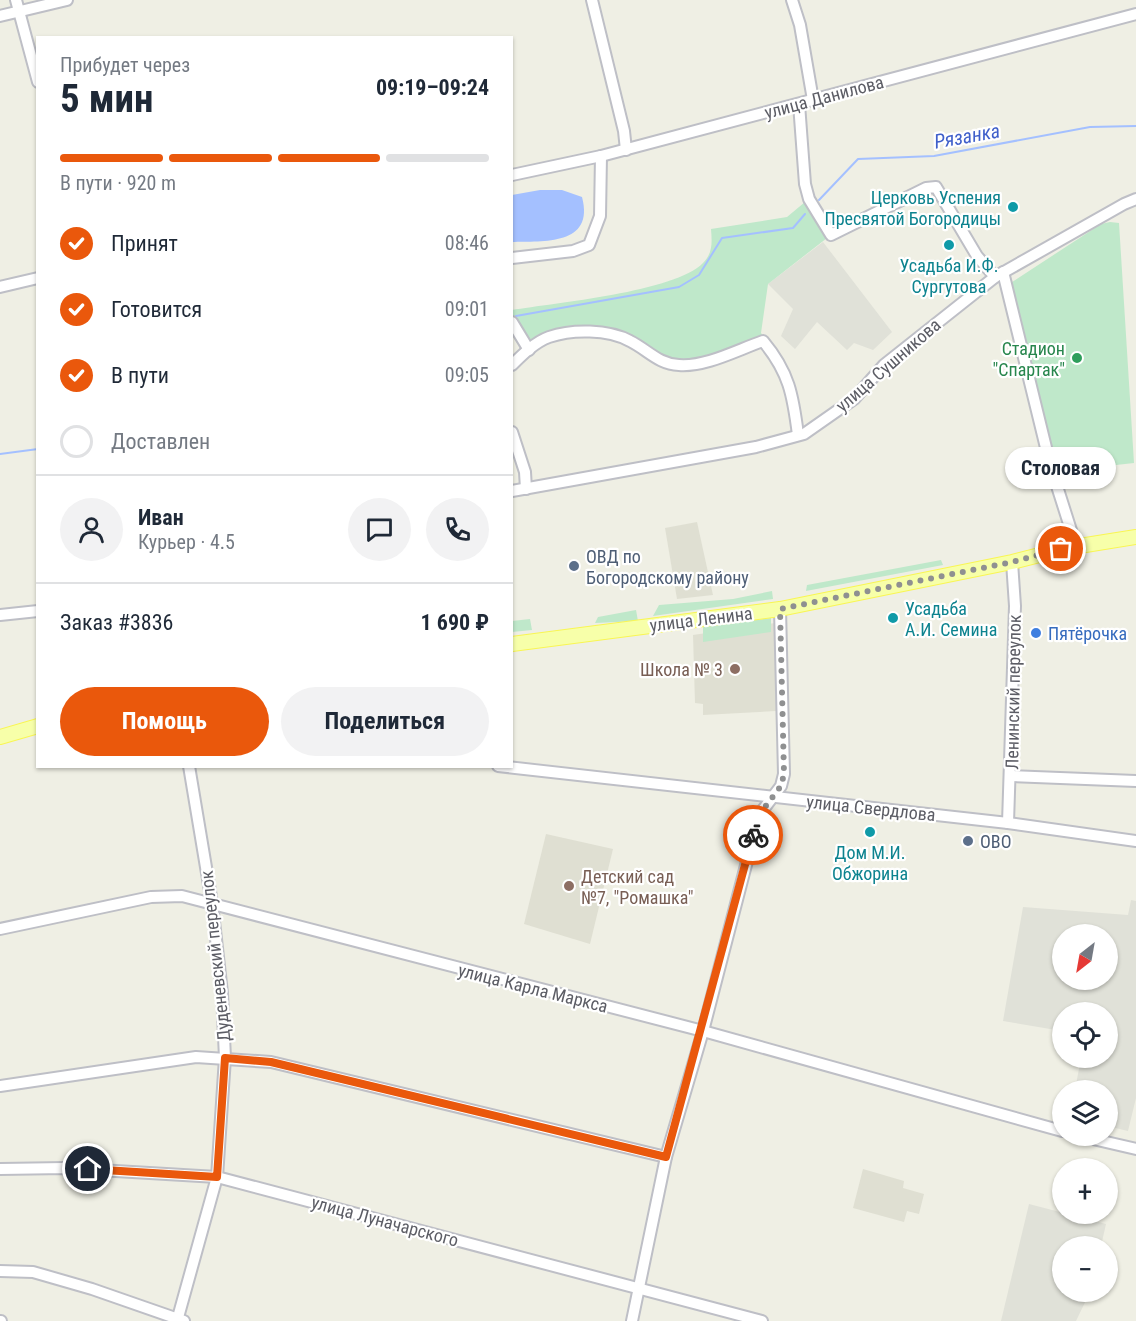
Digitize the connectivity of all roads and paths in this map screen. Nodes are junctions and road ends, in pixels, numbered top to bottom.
1 (16, 0) edge
2 (66, 0) edge
3 (592, 0) edge
4 (792, 0) edge
5 (18, 12) junction
6 (1136, 14) edge
7 (0, 16) edge
8 (36, 75) edge
9 (813, 100) junction
10 (799, 104) junction
11 (626, 150) junction
12 (601, 156) junction
13 (513, 175) edge
14 (1136, 199) edge
15 (513, 258) edge
16 (999, 274) junction
17 (36, 278) edge
18 (0, 287) edge
19 (513, 324) edge
20 (529, 350) junction
21 (513, 363) edge
22 (513, 435) edge
23 (798, 435) junction
24 (526, 489) junction
25 (513, 491) edge
26 (1136, 537) edge
27 (1076, 546) junction
28 (1012, 562) junction
29 (780, 609) junction
30 (36, 610) edge
31 (0, 615) edge
32 (513, 644) edge
33 (36, 727) edge
34 (0, 737) edge
35 (189, 768) edge
36 (513, 768) edge
37 (1011, 776) junction
38 (1136, 781) edge
39 (770, 797) junction
40 (1008, 823) junction
41 (1136, 841) edge
42 (212, 903) junction
43 (0, 929) edge
44 (703, 1031) junction
45 (225, 1058) junction
46 (0, 1086) edge
47 (1052, 1128) edge
48 (1118, 1145) edge
49 (1136, 1149) edge
50 (666, 1157) junction
51 (0, 1169) edge
52 (217, 1177) junction
53 (0, 1271) edge
54 (640, 1289) junction
55 (180, 1320) edge
56 (632, 1321) edge
57 (762, 1321) edge

1 - 5 street
2 - 5 street
3 - 11 street
4 - 9 street
5 - 7 street
5 - 8 street
6 - 9 street, улица Данилова
9 - 10 street, улица Данилова
10 - 11 street, улица Данилова
10 - 16 street
11 - 12 street, улица Данилова
12 - 13 street, улица Данилова
12 - 15 street
14 - 16 street, улица Сушникова
16 - 23 street, улица Сушникова
16 - 27 street
17 - 18 street
19 - 20 street
20 - 21 street
20 - 23 street
22 - 24 street
23 - 24 street, улица Сушникова
24 - 25 street, улица Сушникова
26 - 27 main road, улица Ленина
27 - 28 main road, улица Ленина
28 - 29 main road, улица Ленина
28 - 37 street, Ленинский переулок
29 - 32 main road, улица Ленина
29 - 39 street
30 - 31 street
33 - 34 main road
35 - 42 street, Дуденевский переулок
36 - 39 street, улица Свердлова
37 - 38 street
37 - 40 street, Ленинский переулок
39 - 40 street, улица Свердлова
39 - 44 street
40 - 41 street, улица Свердлова
42 - 43 street, улица Карла Маркса
42 - 44 street, улица Карла Маркса
42 - 45 street, Дуденевский переулок
44 - 47 street, улица Карла Маркса
44 - 50 street
45 - 46 street
45 - 50 street
45 - 52 street, Дуденевский переулок
48 - 49 street
50 - 54 street
51 - 52 street, улица Луначарского
52 - 54 street, улица Луначарского
52 - 55 street, Дуденевский переулок
53 - 55 street
54 - 56 street
54 - 57 street, улица Луначарского

